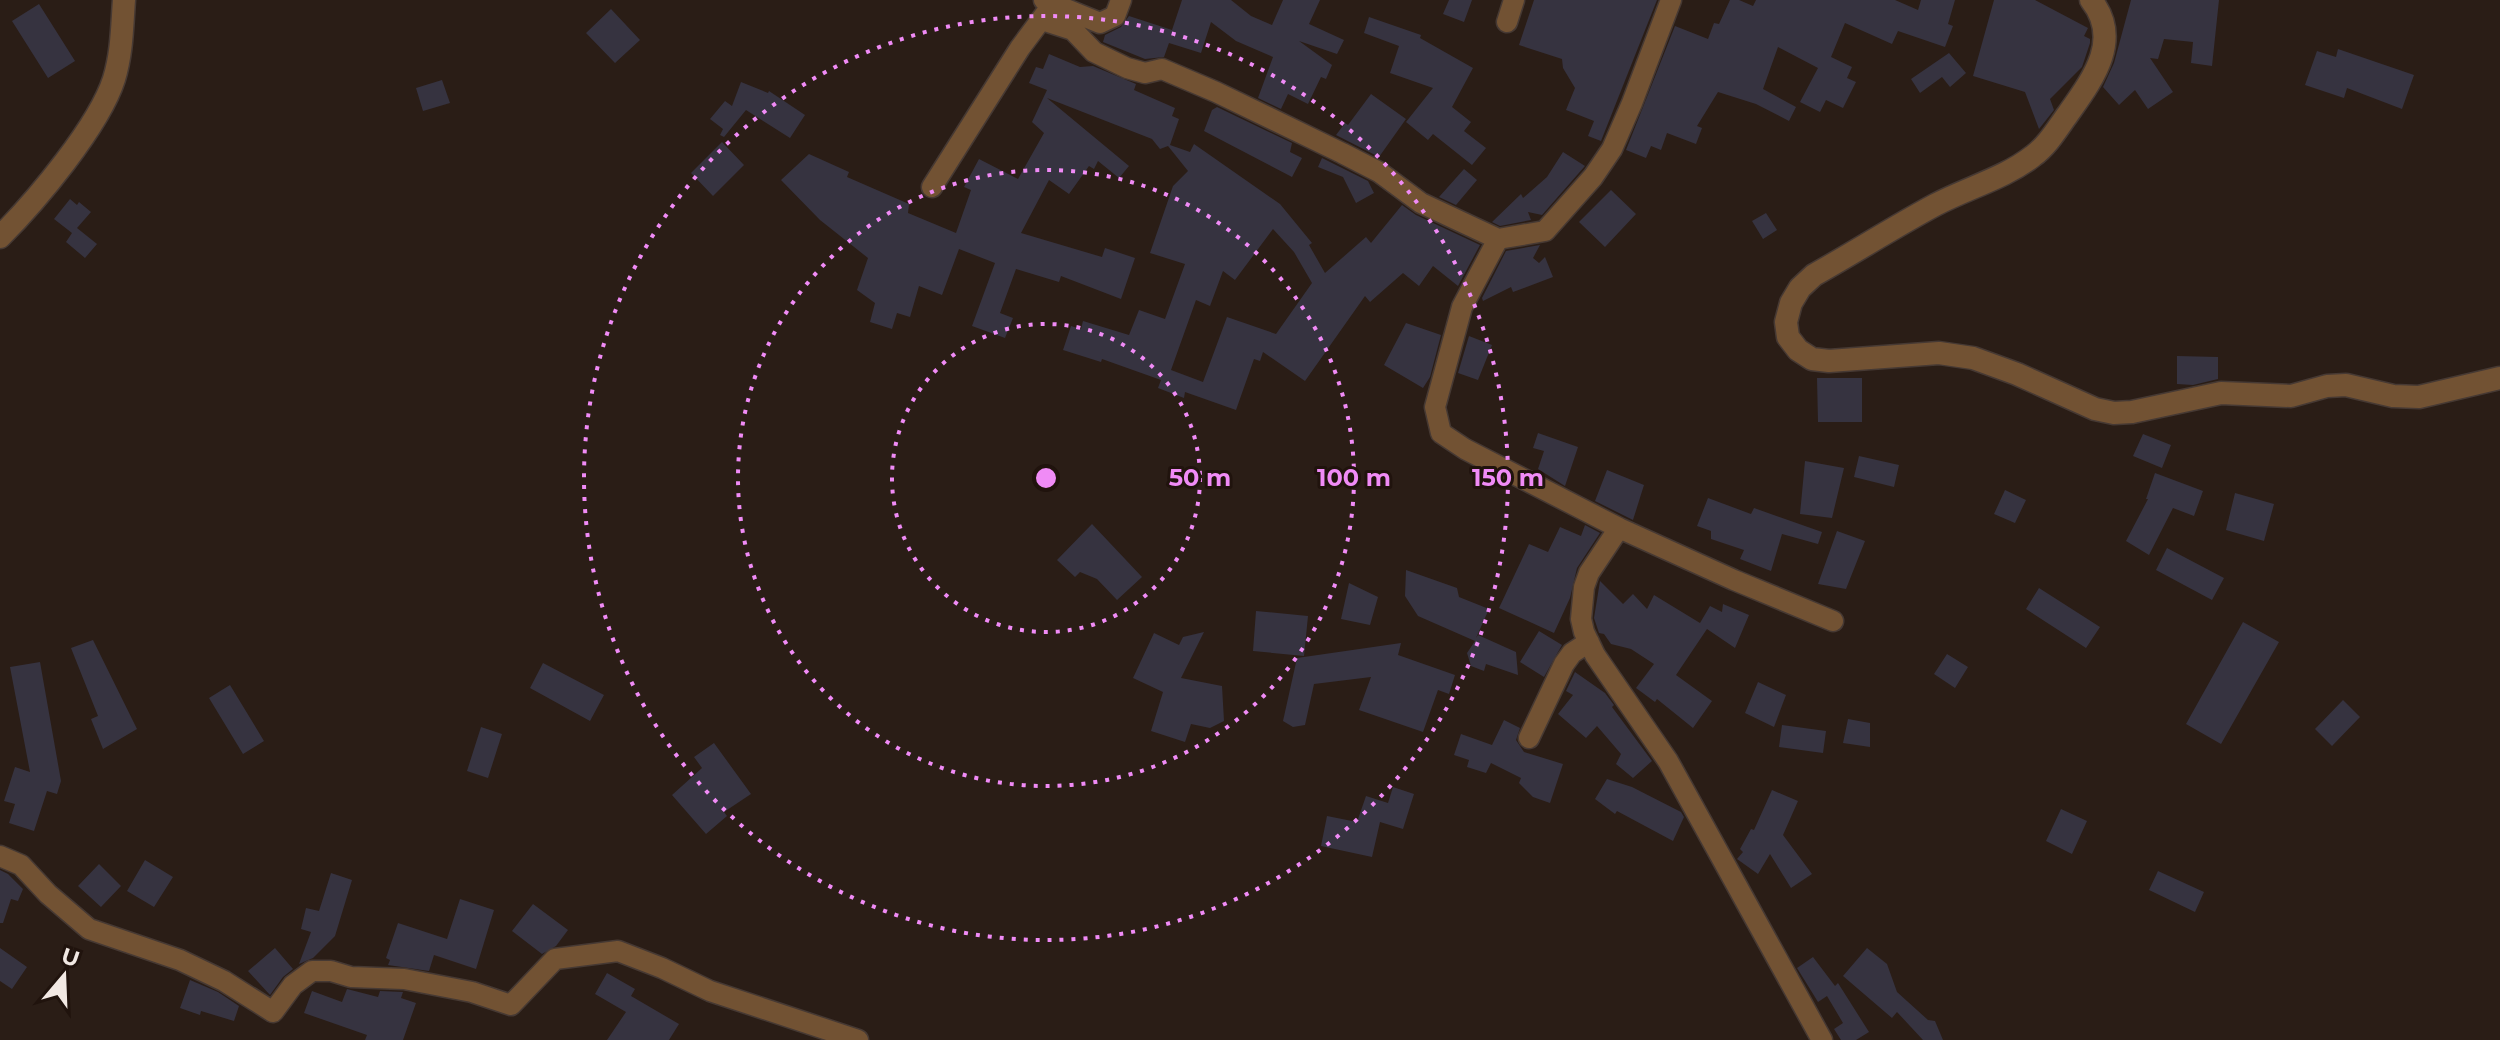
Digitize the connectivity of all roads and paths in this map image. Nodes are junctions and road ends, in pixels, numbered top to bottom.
1 (124, 0) edge
2 (1121, 0) edge
3 (1514, 0) edge
4 (1671, 0) edge
5 (2091, 0) edge
6 (1046, 8) edge
7 (1507, 22) dead end
8 (932, 187) dead end
9 (0, 237) edge
10 (1498, 239) junction
11 (2500, 378) edge
12 (1619, 528) junction
13 (1833, 621) dead end
14 (1589, 642) junction
15 (1529, 738) dead end
16 (0, 856) edge
17 (858, 1040) edge
18 (1822, 1040) edge

1 - 9 street
2 - 6 street
3 - 7 street
4 - 10 street
5 - 11 street
6 - 8 street
6 - 10 street
10 - 12 street
12 - 13 street
12 - 14 street
14 - 15 street
14 - 18 street
16 - 17 street

